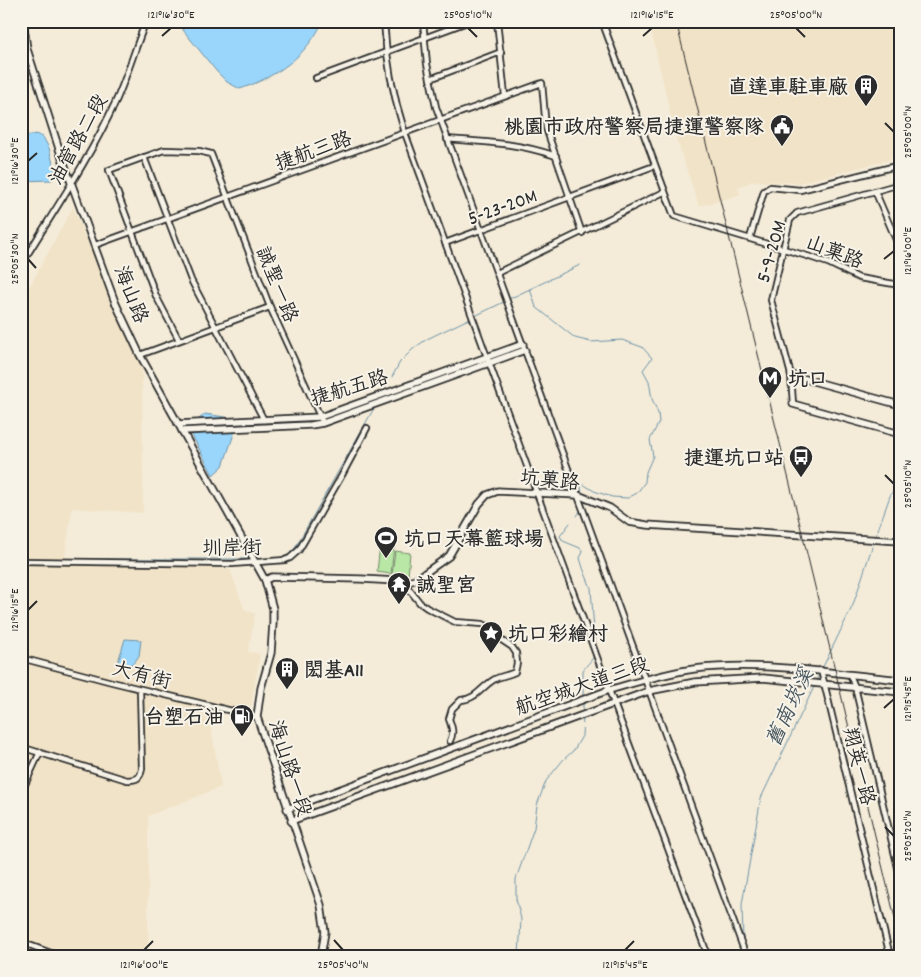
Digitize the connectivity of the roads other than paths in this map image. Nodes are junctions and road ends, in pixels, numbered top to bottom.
1 (23, 21) edge
2 (146, 21) edge
3 (384, 21) edge
4 (423, 21) edge
5 (470, 21) edge
6 (497, 21) edge
7 (602, 21) edge
8 (424, 38) junction
9 (386, 52) junction
10 (500, 52) junction
11 (316, 78) dead end
12 (430, 78) junction
13 (506, 96) junction
14 (441, 120) junction
15 (405, 133) junction
16 (448, 139) junction
17 (556, 156) junction
18 (144, 157) junction
19 (900, 165) edge
20 (654, 166) junction
21 (71, 182) junction
22 (900, 184) edge
23 (875, 191) junction
24 (664, 192) junction
25 (228, 197) junction
26 (570, 197) junction
27 (167, 219) junction
28 (481, 230) junction
29 (582, 232) junction
30 (132, 233) junction
31 (750, 238) junction
32 (445, 243) junction
33 (95, 245) junction
34 (785, 248) junction
35 (900, 249) edge
36 (21, 265) edge
37 (497, 273) junction
38 (900, 286) edge
39 (270, 307) junction
40 (216, 326) junction
41 (179, 340) junction
42 (522, 344) junction
43 (525, 350) junction
44 (140, 355) junction
45 (488, 356) junction
46 (490, 362) junction
47 (791, 375) junction
48 (793, 404) joint
49 (900, 405) edge
50 (264, 420) junction
51 (322, 420) junction
52 (178, 424) junction
53 (367, 428) dead end
54 (182, 431) junction
55 (900, 434) edge
56 (538, 492) junction
57 (578, 495) junction
58 (900, 541) edge
59 (21, 561) edge
60 (253, 562) junction
61 (265, 580) junction
62 (404, 584) junction
63 (21, 658) edge
64 (821, 670) junction
65 (850, 675) junction
66 (645, 679) junction
67 (900, 680) edge
68 (825, 684) junction
69 (855, 687) junction
70 (140, 689) junction
71 (609, 690) junction
72 (649, 691) junction
73 (900, 692) edge
74 (614, 702) junction
75 (257, 718) junction
76 (450, 741) dead end
77 (21, 747) edge
78 (40, 752) junction
79 (21, 794) edge
80 (287, 809) junction
81 (291, 821) junction
82 (900, 876) edge
83 (21, 942) edge
84 (96, 956) edge
85 (321, 956) edge
86 (708, 956) edge
87 (746, 956) edge
88 (890, 956) edge

1 - 21 street, 海山路
2 - 21 street, 油管路二段
3 - 9 street
4 - 8 street
5 - 8 street
6 - 10 street
7 - 20 street
8 - 9 street
8 - 12 street
9 - 11 street
9 - 15 street
10 - 12 street
10 - 13 street
12 - 14 street
13 - 14 street, 捷航三路
13 - 17 street, 捷航三路
14 - 15 street, 捷航三路
14 - 16 street
15 - 25 street, 捷航三路
15 - 32 street
16 - 17 street
16 - 28 street
17 - 26 street
18 - 25 street, 誠聖一路
18 - 27 street
18 - 30 street
19 - 31 street
20 - 24 street
20 - 26 street, 5-23-20M
21 - 33 street, 海山路
21 - 36 street, 油管路二段
22 - 23 street, 5-9-20M
23 - 34 street, 5-9-20M
23 - 35 street
24 - 29 street
24 - 31 street, 山菓路
25 - 27 street, 捷航三路
25 - 39 street, 誠聖一路
26 - 28 street, 5-23-20M
26 - 29 street
27 - 30 street, 捷航三路
27 - 40 street
28 - 32 street, 5-23-20M
28 - 37 street
29 - 37 street
30 - 33 street, 捷航三路
30 - 41 street
31 - 34 street, 山菓路
32 - 45 street
33 - 44 street, 海山路
34 - 38 street, 山菓路
34 - 47 street, 5-9-20M
37 - 42 street
39 - 40 street
39 - 51 street, 誠聖一路
40 - 41 street
40 - 50 street
41 - 44 street
42 - 43 street
42 - 45 street, 捷航五路
43 - 46 street, 捷航五路
43 - 57 street
44 - 52 street, 海山路
45 - 46 street
45 - 51 street, 捷航五路
46 - 51 street, 捷航五路
46 - 56 street
47 - 48 street, 5-9-20M
47 - 49 street
48 - 55 street
50 - 51 street, 捷航五路
50 - 52 street, 捷航五路
51 - 54 street, 捷航五路
52 - 54 street, 海山路
53 - 60 street, 圳岸街
54 - 60 street, 海山路
56 - 57 street, 坑菓路
56 - 62 street, 坑菓路
56 - 71 street
57 - 58 street, 坑菓路
57 - 66 street
59 - 60 street, 圳岸街
60 - 61 street, 海山路一段
61 - 62 street
61 - 75 street, 海山路一段
62 - 76 street
63 - 70 street, 大有街
64 - 65 street, 航空城大道三段
64 - 66 street, 航空城大道三段
64 - 68 street, 翔英一路
65 - 67 street, 航空城大道三段
65 - 69 street, 翔英一路
66 - 71 street, 航空城大道三段
66 - 72 street
68 - 69 street, 航空城大道三段
68 - 72 street, 航空城大道三段
68 - 88 street, 翔英一路
69 - 73 street, 航空城大道三段
69 - 82 street, 翔英一路
70 - 75 street, 大有街
70 - 78 street
71 - 74 street
71 - 80 street, 航空城大道三段
72 - 74 street, 航空城大道三段
72 - 87 street
74 - 81 street, 航空城大道三段
74 - 86 street
75 - 80 street, 海山路一段
77 - 78 street
78 - 79 street
80 - 81 street, 海山路一段
81 - 85 street, 海山路一段
83 - 84 street

